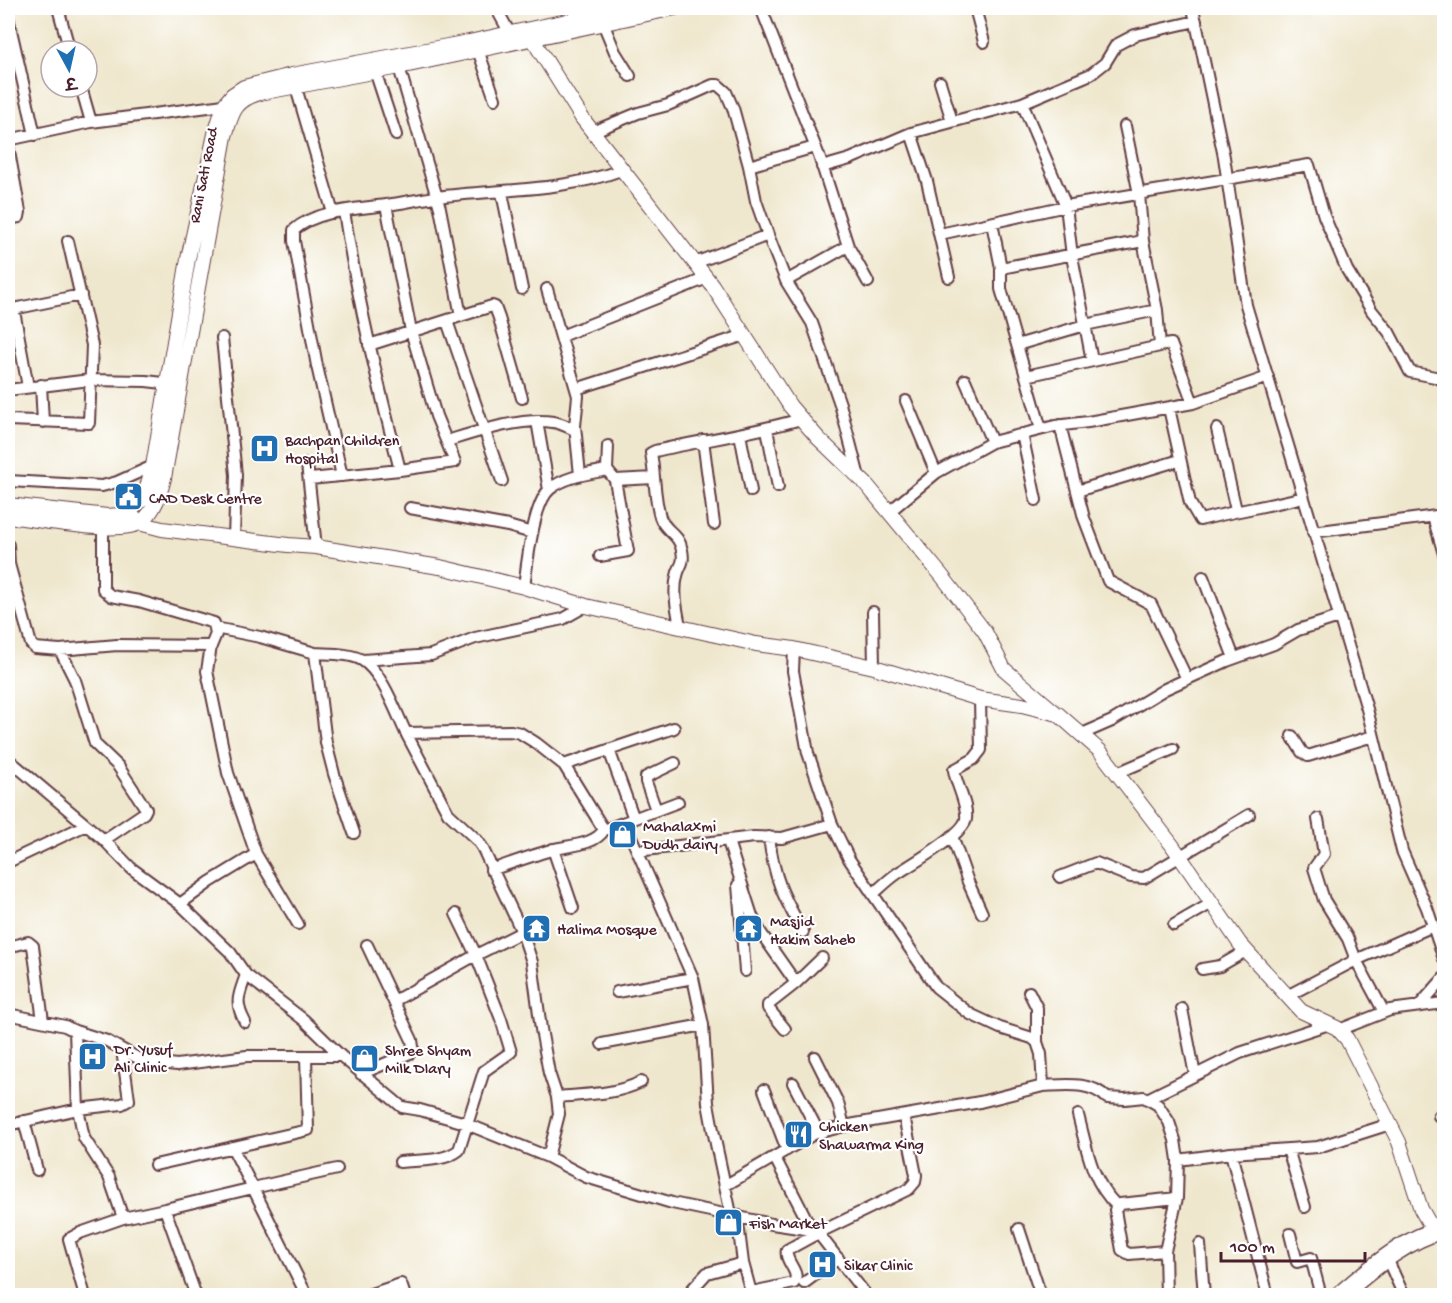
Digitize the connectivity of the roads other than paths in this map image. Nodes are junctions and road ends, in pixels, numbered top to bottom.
1 (58, 8) edge
2 (496, 8) edge
3 (628, 8) edge
4 (675, 8) edge
5 (761, 8) edge
6 (975, 8) edge
7 (1193, 8) edge
8 (587, 12) edge
9 (8, 16) edge
10 (1196, 21) junction
11 (603, 23) junction
12 (529, 34) junction
13 (512, 38) junction
14 (67, 39) edge
15 (984, 42) dead end
16 (478, 50) junction
17 (399, 67) junction
18 (375, 71) junction
19 (630, 76) dead end
20 (293, 80) junction
21 (940, 82) dead end
22 (84, 99) edge
23 (495, 99) dead end
24 (1022, 103) junction
25 (224, 105) junction
26 (952, 121) junction
27 (91, 122) junction
28 (1125, 126) dead end
29 (592, 132) junction
30 (911, 133) junction
31 (35, 135) junction
32 (220, 135) junction
33 (396, 135) dead end
34 (8, 140) edge
35 (8, 146) edge
36 (815, 147) junction
37 (750, 166) junction
38 (822, 167) junction
39 (621, 170) junction
40 (1227, 178) junction
41 (502, 193) junction
42 (1139, 194) junction
43 (437, 197) junction
44 (386, 205) junction
45 (1066, 206) junction
46 (338, 212) junction
47 (8, 219) edge
48 (992, 223) junction
49 (940, 234) junction
50 (768, 235) junction
51 (68, 241) dead end
52 (1143, 241) junction
53 (848, 246) junction
54 (1072, 256) junction
55 (696, 263) junction
56 (1001, 268) junction
57 (949, 277) dead end
58 (707, 278) junction
59 (786, 281) junction
60 (868, 282) dead end
61 (522, 289) dead end
62 (547, 289) dead end
63 (81, 295) junction
64 (1157, 310) junction
65 (461, 316) junction
66 (447, 321) junction
67 (1085, 325) junction
68 (412, 333) junction
69 (745, 335) junction
70 (561, 336) junction
71 (222, 338) dead end
72 (369, 345) junction
73 (1017, 345) junction
74 (1158, 346) junction
75 (1092, 361) junction
76 (1026, 376) junction
77 (1268, 377) junction
78 (90, 380) junction
79 (965, 380) dead end
80 (1444, 381) edge
81 (174, 384) junction
82 (41, 385) junction
83 (28, 387) junction
84 (576, 388) junction
85 (8, 390) edge
86 (522, 398) dead end
87 (906, 401) dead end
88 (1192, 403) junction
89 (1169, 408) junction
90 (801, 419) junction
91 (8, 420) edge
92 (537, 421) junction
93 (44, 422) junction
94 (1060, 425) junction
95 (767, 429) junction
96 (1041, 429) junction
97 (1217, 429) dead end
98 (485, 430) junction
99 (575, 430) junction
100 (740, 434) junction
101 (1022, 435) junction
102 (703, 440) junction
103 (447, 441) junction
104 (992, 442) junction
105 (608, 446) dead end
106 (1180, 460) junction
107 (307, 464) dead end
108 (153, 466) junction
109 (400, 470) junction
110 (607, 471) junction
111 (936, 473) junction
112 (342, 476) junction
113 (580, 476) junction
114 (654, 478) junction
115 (859, 478) junction
116 (310, 479) junction
117 (615, 480) junction
118 (8, 481) edge
119 (502, 481) dead end
120 (778, 487) dead end
121 (549, 490) junction
122 (1077, 490) junction
123 (752, 491) dead end
124 (1303, 497) junction
125 (1036, 500) dead end
126 (8, 505) edge
127 (410, 508) dead end
128 (1236, 510) junction
129 (129, 512) junction
130 (889, 512) junction
131 (1444, 515) edge
132 (8, 516) edge
133 (1433, 517) junction
134 (139, 523) junction
135 (714, 524) dead end
136 (104, 527) junction
137 (1313, 532) junction
138 (532, 533) junction
139 (234, 539) junction
140 (8, 545) edge
141 (316, 547) junction
142 (1444, 554) edge
143 (600, 556) dead end
144 (1203, 577) dead end
145 (524, 587) junction
146 (586, 606) junction
147 (873, 612) dead end
148 (1339, 617) junction
149 (680, 626) junction
150 (215, 627) junction
151 (211, 646) junction
152 (794, 649) junction
153 (60, 650) junction
154 (315, 653) junction
155 (1234, 658) junction
156 (363, 660) junction
157 (874, 667) junction
158 (1187, 679) junction
159 (980, 699) junction
160 (1058, 714) junction
161 (674, 728) dead end
162 (406, 733) junction
163 (1082, 734) junction
164 (1292, 736) dead end
165 (1373, 736) junction
166 (1173, 749) dead end
167 (609, 750) junction
168 (8, 759) edge
169 (675, 763) dead end
170 (564, 765) junction
171 (1117, 773) junction
172 (678, 802) dead end
173 (656, 810) junction
174 (1249, 815) dead end
175 (1318, 819) dead end
176 (630, 821) junction
177 (832, 824) junction
178 (84, 826) junction
179 (604, 830) junction
180 (354, 833) dead end
181 (952, 836) junction
182 (769, 837) junction
183 (104, 840) junction
184 (728, 841) junction
185 (553, 849) junction
186 (637, 851) junction
187 (256, 854) junction
188 (1180, 855) junction
189 (8, 862) edge
190 (491, 870) junction
191 (738, 876) junction
192 (1060, 877) dead end
193 (873, 894) junction
194 (1212, 903) junction
195 (180, 904) junction
196 (573, 908) dead end
197 (982, 913) dead end
198 (456, 914) dead end
199 (298, 924) dead end
200 (1174, 925) dead end
201 (1433, 926) junction
202 (522, 932) junction
203 (803, 932) dead end
204 (367, 945) dead end
205 (8, 947) edge
206 (1246, 951) junction
207 (476, 955) junction
208 (822, 958) dead end
209 (1444, 959) edge
210 (1356, 960) junction
211 (1202, 969) dead end
212 (745, 971) dead end
213 (246, 975) junction
214 (693, 978) junction
215 (1444, 978) edge
216 (796, 983) junction
217 (616, 992) dead end
218 (1029, 992) dead end
219 (1287, 996) junction
220 (394, 1001) junction
221 (1444, 1003) edge
222 (1419, 1006) junction
223 (1182, 1009) dead end
224 (1384, 1012) junction
225 (8, 1014) edge
226 (43, 1021) junction
227 (245, 1022) dead end
228 (703, 1025) junction
229 (1334, 1027) junction
230 (785, 1029) dead end
231 (75, 1031) junction
232 (1037, 1042) junction
233 (602, 1044) dead end
234 (122, 1050) junction
235 (340, 1056) junction
236 (306, 1057) junction
237 (815, 1057) dead end
238 (361, 1074) junction
239 (1195, 1075) junction
240 (641, 1082) dead end
241 (794, 1083) dead end
242 (1043, 1086) junction
243 (764, 1090) dead end
244 (557, 1096) junction
245 (1147, 1099) junction
246 (78, 1108) junction
247 (1078, 1115) dead end
248 (904, 1116) junction
249 (24, 1120) junction
250 (467, 1124) junction
251 (1390, 1124) junction
252 (8, 1125) edge
253 (844, 1126) junction
254 (819, 1133) junction
255 (232, 1147) junction
256 (1288, 1149) junction
257 (787, 1150) junction
258 (1231, 1153) junction
259 (548, 1157) junction
260 (775, 1158) junction
261 (1178, 1160) junction
262 (400, 1162) dead end
263 (155, 1165) dead end
264 (337, 1169) dead end
265 (37, 1170) dead end
266 (726, 1185) junction
267 (253, 1188) junction
268 (1177, 1198) junction
269 (1117, 1206) junction
270 (1305, 1207) dead end
271 (165, 1209) junction
272 (734, 1215) junction
273 (123, 1218) junction
274 (1019, 1228) dead end
275 (1439, 1230) edge
276 (815, 1231) junction
277 (1290, 1234) dead end
278 (1200, 1244) dead end
279 (1409, 1245) junction
280 (1165, 1251) junction
281 (838, 1258) junction
282 (743, 1263) junction
283 (1390, 1265) junction
284 (804, 1283) dead end
285 (752, 1294) edge
286 (864, 1294) edge
287 (85, 1296) edge
288 (196, 1296) edge
289 (308, 1296) edge
290 (365, 1296) edge
291 (405, 1296) edge
292 (686, 1296) edge
293 (1041, 1296) edge
294 (1166, 1296) edge
295 (1204, 1296) edge
296 (1268, 1296) edge
297 (1321, 1296) edge
298 (1339, 1296) edge
299 (1353, 1296) edge
300 (1404, 1296) edge

1 - 14 street
2 - 13 street
3 - 8 street
4 - 11 street
5 - 36 street
6 - 15 street
7 - 10 street
8 - 12 street
9 - 31 street
10 - 24 street
10 - 40 street
11 - 12 street
11 - 19 street
12 - 13 street
12 - 29 street
13 - 16 street, Rani Sati Road
13 - 20 street
16 - 17 street, Rani Sati Road
16 - 23 street
17 - 18 street, Rani Sati Road
17 - 43 street
18 - 20 street, Rani Sati Road
18 - 33 street
20 - 25 street
20 - 32 street, Rani Sati Road
20 - 46 street
21 - 26 street
22 - 27 street
24 - 26 street
24 - 45 street
25 - 27 street
25 - 32 street
26 - 30 street
27 - 31 street
28 - 42 street
29 - 37 street
29 - 39 street
30 - 38 street
30 - 49 street
31 - 34 street
32 - 81 street
35 - 47 street
36 - 37 street
36 - 38 street
37 - 50 street
38 - 53 street
39 - 41 street
39 - 55 street
40 - 42 street
40 - 77 street
40 - 80 street
41 - 43 street
41 - 61 street
42 - 45 street
42 - 52 street
43 - 44 street
43 - 65 street
44 - 46 street
44 - 68 street
45 - 48 street
45 - 54 street
46 - 72 street
46 - 112 street
48 - 49 street
48 - 56 street
49 - 57 street
50 - 55 street
50 - 59 street
51 - 63 street
52 - 54 street
52 - 64 street
53 - 59 street
53 - 60 street
54 - 56 street
54 - 67 street
55 - 58 street
56 - 73 street
58 - 69 street
58 - 70 street
59 - 115 street
62 - 70 street
63 - 78 street
63 - 83 street
64 - 67 street
64 - 74 street
65 - 66 street
65 - 86 street
66 - 68 street
66 - 98 street
67 - 73 street
67 - 75 street
68 - 72 street
68 - 103 street
69 - 84 street
69 - 90 street
70 - 84 street
71 - 139 street
72 - 109 street
73 - 76 street
74 - 75 street
74 - 88 street
75 - 76 street
76 - 96 street
77 - 88 street
77 - 124 street
78 - 81 street
78 - 82 street
78 - 93 street
79 - 104 street
81 - 108 street
81 - 134 street
82 - 83 street
82 - 93 street
83 - 85 street
84 - 99 street
87 - 111 street
88 - 89 street
89 - 94 street
89 - 106 street
90 - 95 street
90 - 115 street
91 - 93 street
92 - 98 street
92 - 99 street
92 - 121 street
94 - 96 street
94 - 122 street
95 - 100 street
95 - 120 street
96 - 101 street
97 - 128 street
98 - 103 street
98 - 119 street
99 - 113 street
100 - 102 street
100 - 123 street
101 - 104 street
101 - 125 street
102 - 114 street
102 - 135 street
103 - 109 street
104 - 111 street
105 - 110 street
106 - 122 street
106 - 128 street
107 - 116 street
108 - 118 street
108 - 129 street
109 - 112 street
110 - 113 street
110 - 117 street
111 - 130 street
112 - 116 street
113 - 121 street
114 - 117 street
114 - 149 street
115 - 130 street
116 - 141 street
117 - 143 street
121 - 138 street
122 - 158 street
124 - 128 street
124 - 137 street
126 - 129 street
127 - 138 street
129 - 134 street
130 - 160 street
131 - 133 street
132 - 136 street
133 - 137 street
133 - 142 street
134 - 136 street
134 - 139 street
136 - 150 street
137 - 148 street
138 - 145 street
139 - 141 street
140 - 153 street
141 - 145 street
144 - 155 street
145 - 146 street
146 - 149 street
146 - 156 street
147 - 157 street
148 - 155 street
148 - 165 street
149 - 152 street
150 - 151 street
150 - 154 street
151 - 153 street
151 - 187 street
152 - 157 street
152 - 177 street
153 - 183 street
154 - 156 street
154 - 180 street
155 - 158 street
156 - 162 street
157 - 159 street
158 - 163 street
159 - 160 street
159 - 181 street
160 - 163 street
161 - 167 street
162 - 170 street
162 - 190 street
163 - 171 street
164 - 165 street
165 - 201 street
166 - 171 street
167 - 170 street
167 - 176 street
168 - 178 street
169 - 173 street
170 - 179 street
171 - 188 street
172 - 173 street
173 - 176 street
174 - 188 street
175 - 210 street
176 - 179 street
176 - 186 street
177 - 182 street
177 - 193 street
178 - 183 street
178 - 189 street
179 - 185 street
181 - 193 street
181 - 197 street
182 - 184 street
182 - 203 street
183 - 195 street
184 - 186 street
184 - 191 street
185 - 190 street
185 - 196 street
186 - 214 street
187 - 195 street
187 - 199 street
188 - 192 street
188 - 194 street
190 - 202 street
191 - 212 street
191 - 216 street
193 - 232 street
194 - 200 street
194 - 206 street
195 - 213 street
198 - 207 street
201 - 209 street
201 - 210 street
202 - 207 street
202 - 244 street
204 - 220 street
205 - 226 street
206 - 211 street
206 - 219 street
207 - 220 street
207 - 250 street
208 - 216 street
210 - 219 street
210 - 224 street
213 - 227 street
213 - 235 street
214 - 217 street
214 - 228 street
215 - 222 street
216 - 230 street
218 - 232 street
219 - 229 street
220 - 238 street
221 - 222 street
222 - 224 street
223 - 239 street
224 - 229 street
225 - 226 street
226 - 231 street
228 - 233 street
228 - 266 street
229 - 239 street
229 - 251 street
231 - 234 street
231 - 246 street
232 - 242 street
234 - 236 street
234 - 246 street
235 - 236 street
235 - 238 street
236 - 255 street
237 - 253 street
238 - 250 street
239 - 245 street
240 - 244 street
241 - 254 street
242 - 245 street
242 - 248 street
243 - 257 street
244 - 259 street
245 - 261 street
246 - 249 street
246 - 273 street
247 - 269 street
248 - 253 street
248 - 276 street
249 - 252 street
249 - 265 street
250 - 259 street
250 - 262 street
251 - 256 street
251 - 275 street
253 - 254 street
254 - 257 street
255 - 263 street
255 - 267 street
256 - 258 street
256 - 270 street
257 - 260 street
258 - 261 street
258 - 296 street
259 - 272 street
260 - 266 street
260 - 276 street
261 - 268 street
264 - 267 street
266 - 272 street
267 - 271 street
267 - 289 street
268 - 269 street
268 - 280 street
269 - 280 street
271 - 273 street
271 - 288 street
272 - 276 street
272 - 282 street
273 - 287 street
274 - 293 street
275 - 279 main road
276 - 281 street
276 - 285 street
277 - 297 street
278 - 295 street
279 - 283 main road
279 - 298 main road
280 - 294 street
281 - 284 street
281 - 286 street
282 - 285 street
282 - 292 street
283 - 299 main road
283 - 300 street
290 - 291 street

